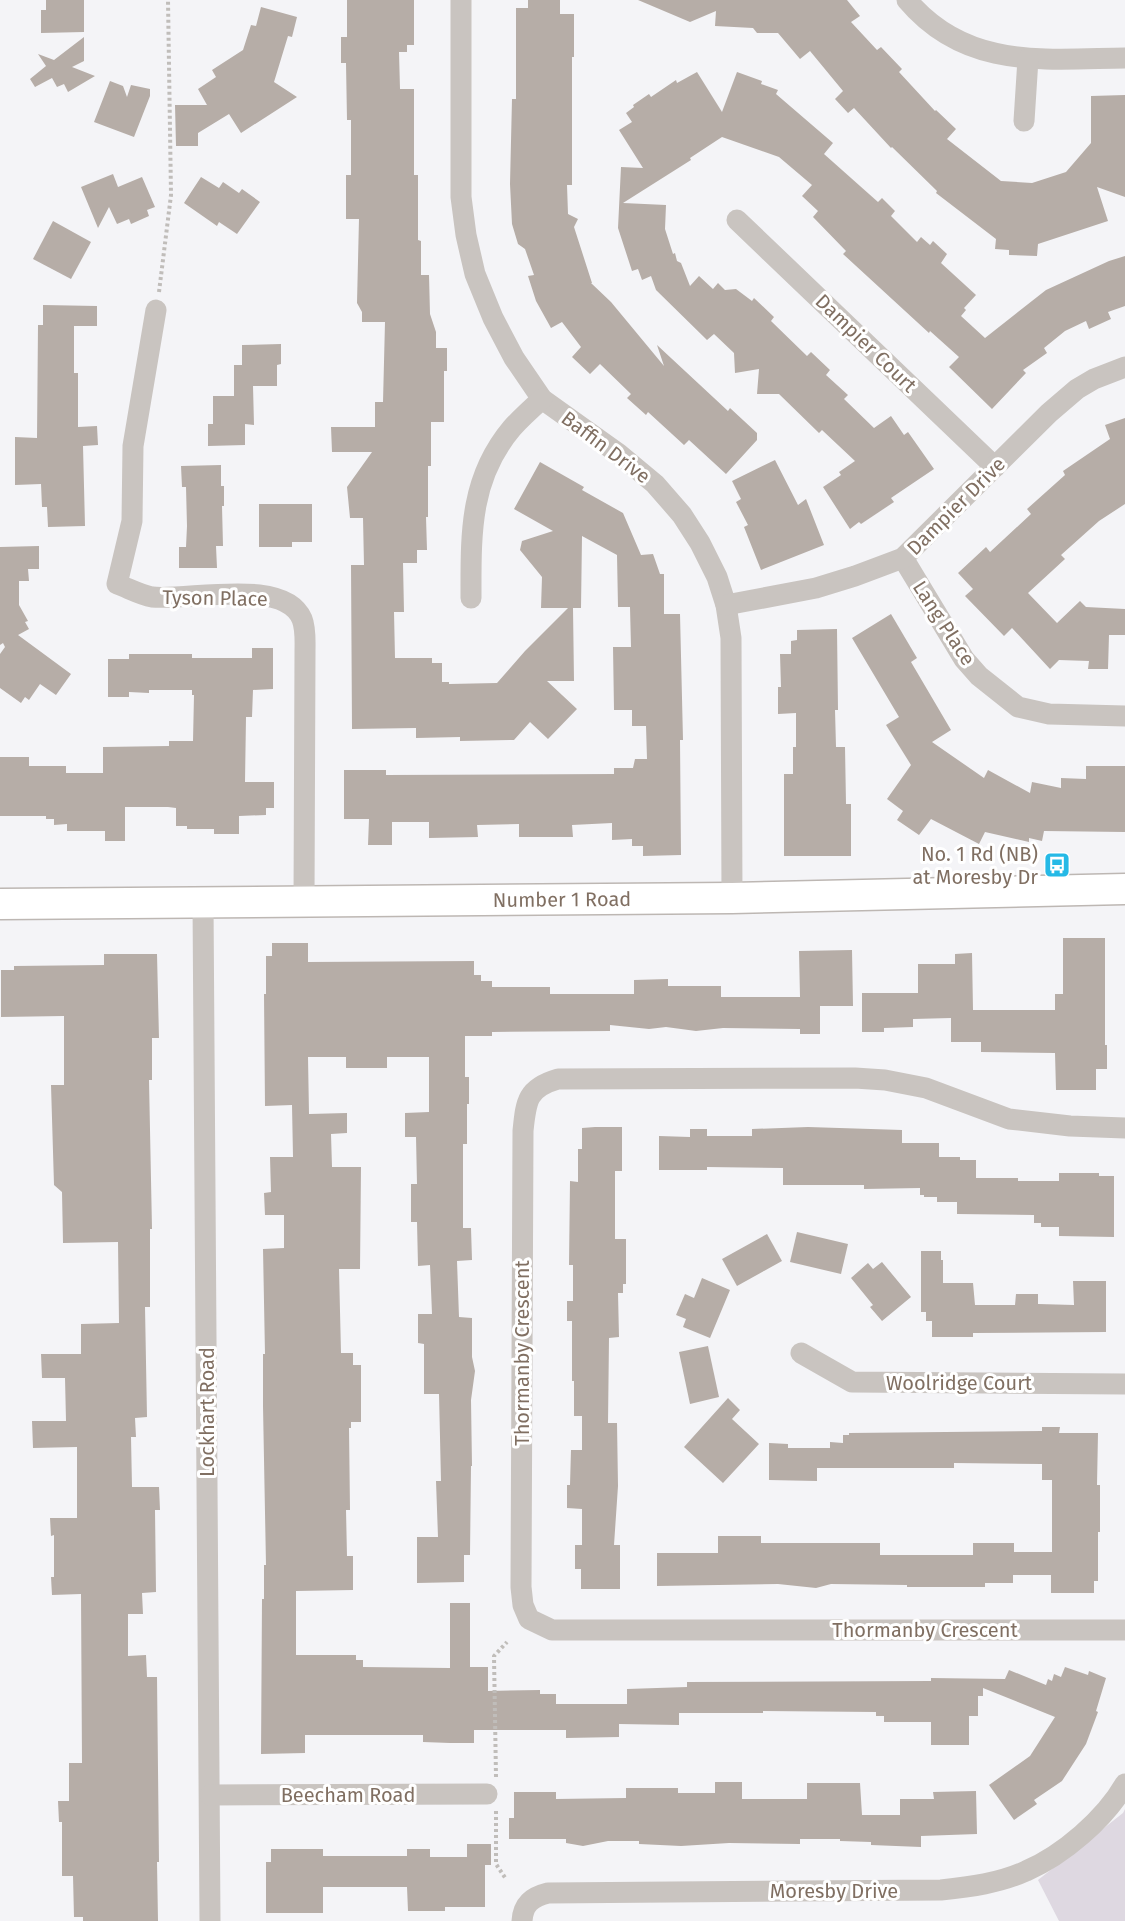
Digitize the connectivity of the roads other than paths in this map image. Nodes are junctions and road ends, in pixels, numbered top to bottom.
1 (461, 0) edge
2 (907, 0) edge
3 (1125, 58) edge
4 (1028, 60) junction
5 (1024, 121) dead end
6 (737, 220) dead end
7 (156, 310) road end
8 (1125, 367) edge
9 (542, 399) junction
10 (995, 467) junction
11 (903, 558) junction
12 (471, 598) dead end
13 (726, 605) junction
14 (1125, 716) edge
15 (1125, 890) edge
16 (732, 898) junction
17 (304, 900) junction
18 (203, 902) junction
19 (0, 904) edge
20 (1125, 1128) edge
21 (801, 1353) dead end
22 (1125, 1384) edge
23 (1125, 1630) edge
24 (1125, 1784) edge
25 (493, 1793) road end
26 (210, 1795) junction
27 (210, 1921) edge
28 (522, 1921) edge

1 - 9 street, Baffin Drive
2 - 4 street
3 - 4 street
4 - 5 street
6 - 10 street, Dampier Court
7 - 17 street, Tyson Place
8 - 10 street, Dampier Drive
9 - 12 street
9 - 13 street, Baffin Drive
10 - 11 street, Dampier Drive
11 - 13 street, Dampier Drive
11 - 14 street, Lang Place
13 - 16 street, Baffin Drive
15 - 16 main road, Number 1 Road
16 - 17 main road, Number 1 Road
17 - 18 main road, Number 1 Road
18 - 19 main road, Number 1 Road
18 - 26 street, Lockhart Road
20 - 23 street, Thormanby Crescent
21 - 22 street, Woolridge Court
24 - 28 street, Moresby Drive
25 - 26 street, Beecham Road
26 - 27 street, Lockhart Road

